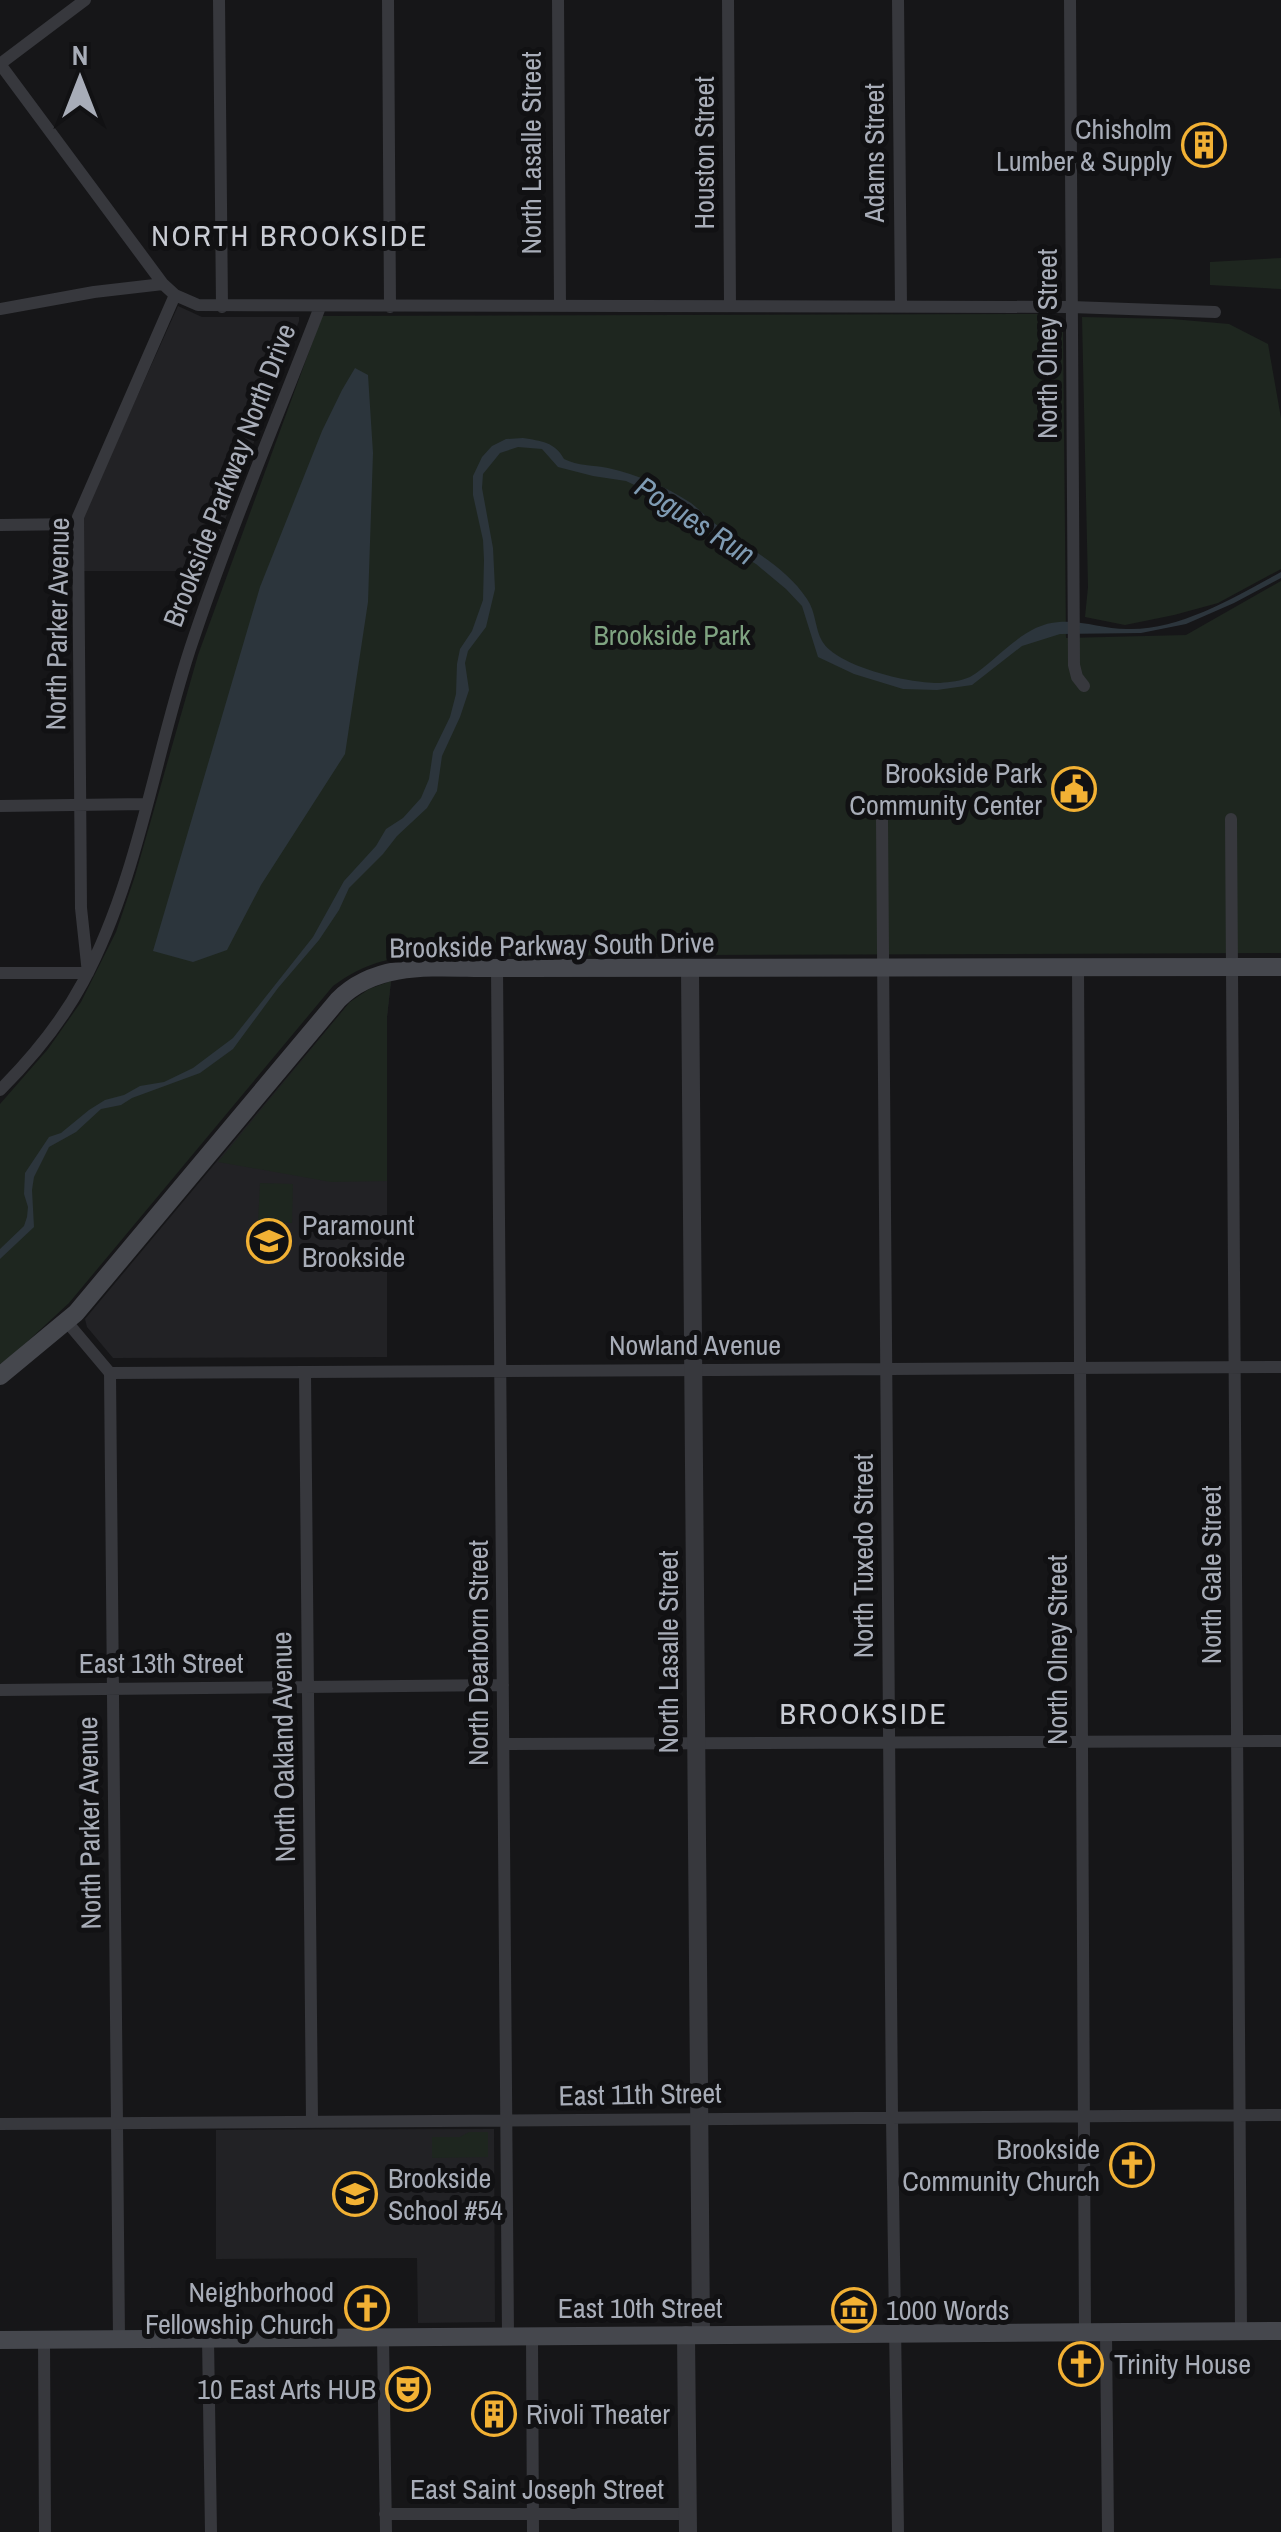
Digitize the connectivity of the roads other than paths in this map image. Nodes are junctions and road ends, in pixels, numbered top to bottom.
1 (85, 0) edge
2 (219, 0) edge
3 (388, 0) edge
4 (558, 0) edge
5 (728, 0) edge
6 (898, 0) edge
7 (1070, 0) edge
8 (0, 64) edge
9 (163, 284) junction
10 (175, 294) junction
11 (222, 306) junction
12 (560, 306) junction
13 (730, 306) junction
14 (901, 306) junction
15 (1071, 306) junction
16 (320, 307) junction
17 (390, 307) junction
18 (0, 309) edge
19 (1215, 312) dead end
20 (78, 524) junction
21 (0, 525) edge
22 (1084, 686) dead end
23 (146, 804) junction
24 (81, 805) junction
25 (0, 806) edge
26 (1231, 819) dead end
27 (882, 820) dead end
28 (1078, 967) junction
29 (1232, 967) junction
30 (1281, 967) edge
31 (498, 968) junction
32 (884, 968) junction
33 (690, 969) junction
34 (0, 973) edge
35 (88, 973) junction
36 (0, 1090) edge
37 (68, 1322) junction
38 (1235, 1367) junction
39 (1281, 1367) edge
40 (1081, 1368) junction
41 (887, 1369) junction
42 (693, 1370) junction
43 (501, 1371) junction
44 (305, 1372) junction
45 (110, 1373) junction
46 (0, 1376) edge
47 (503, 1686) junction
48 (307, 1687) junction
49 (112, 1689) junction
50 (0, 1690) edge
51 (1082, 1742) junction
52 (1238, 1742) junction
53 (1281, 1742) edge
54 (696, 1743) junction
55 (890, 1743) junction
56 (504, 1744) junction
57 (1084, 2116) junction
58 (1240, 2116) junction
59 (1281, 2116) edge
60 (699, 2118) junction
61 (892, 2118) junction
62 (507, 2121) junction
63 (312, 2122) junction
64 (0, 2124) edge
65 (117, 2124) junction
66 (1281, 2331) edge
67 (1085, 2332) junction
68 (1106, 2332) junction
69 (1242, 2332) junction
70 (895, 2334) junction
71 (694, 2335) junction
72 (508, 2336) junction
73 (532, 2336) junction
74 (383, 2337) junction
75 (208, 2338) junction
76 (119, 2339) junction
77 (0, 2340) edge
78 (44, 2340) junction
79 (386, 2514) junction
80 (533, 2514) junction
81 (688, 2523) edge
82 (45, 2532) edge
83 (211, 2532) edge
84 (386, 2532) edge
85 (533, 2532) edge
86 (898, 2532) edge
87 (1108, 2532) edge

1 - 8 street
2 - 11 street
3 - 17 street
4 - 12 street, North Lasalle Street
5 - 13 street, Houston Street
6 - 14 street, Adams Street
7 - 15 street, North Olney Street
8 - 9 street
9 - 10 street
9 - 18 street
10 - 11 street
10 - 20 street, North Parker Avenue
11 - 16 street
12 - 13 street, Brookside Parkway North Drive
12 - 17 street, Brookside Parkway North Drive
13 - 14 street, Brookside Parkway North Drive
14 - 15 street, Brookside Parkway North Drive
15 - 19 street, Brookside Parkway North Drive
15 - 22 street, North Olney Street
16 - 17 street, Brookside Parkway North Drive
16 - 23 street, Brookside Parkway North Drive
20 - 21 street
20 - 24 street, North Parker Avenue
23 - 24 street
23 - 35 street, Brookside Parkway North Drive
24 - 25 street
24 - 35 street, North Parker Avenue
26 - 29 street, North Gale Street
27 - 32 street, North Tuxedo Street
28 - 29 main road, Brookside Parkway South Drive
28 - 32 main road, Brookside Parkway South Drive
28 - 40 street, North Olney Street
29 - 30 main road, Brookside Parkway South Drive
29 - 38 street, North Gale Street
31 - 33 main road, Brookside Parkway South Drive
31 - 37 main road, Brookside Parkway South Drive
31 - 43 street, North Dearborn Street
32 - 33 main road, Brookside Parkway South Drive
32 - 41 street, North Tuxedo Street
33 - 42 street, North Lasalle Street
34 - 35 street
35 - 36 street, Brookside Parkway North Drive
37 - 45 street
37 - 46 main road, Brookside Parkway South Drive
38 - 39 street, Nowland Avenue
38 - 40 street, Nowland Avenue
38 - 52 street, North Gale Street
40 - 41 street, Nowland Avenue
40 - 51 street, North Olney Street
41 - 42 street, Nowland Avenue
41 - 55 street, North Tuxedo Street
42 - 43 street, Nowland Avenue
42 - 54 street, North Lasalle Street
43 - 44 street, Nowland Avenue
43 - 47 street, North Dearborn Street
44 - 45 street, Nowland Avenue
44 - 48 street, North Oakland Avenue
45 - 49 street, North Parker Avenue
47 - 48 street, East 13th Street
47 - 56 street, North Dearborn Street
48 - 49 street, East 13th Street
48 - 63 street, North Oakland Avenue
49 - 50 street, East 13th Street
49 - 65 street, North Parker Avenue
51 - 52 street
51 - 55 street
51 - 57 street, North Olney Street
52 - 53 street
52 - 58 street, North Gale Street
54 - 55 street
54 - 56 street
54 - 60 street, North Lasalle Street
55 - 61 street, North Tuxedo Street
56 - 62 street, North Dearborn Street
57 - 58 street, East 11th Street
57 - 61 street, East 11th Street
57 - 67 street, North Olney Street
58 - 59 street, East 11th Street
58 - 69 street, North Gale Street
60 - 61 street, East 11th Street
60 - 62 street, East 11th Street
60 - 71 street, North Lasalle Street
61 - 70 street, North Tuxedo Street
62 - 63 street, East 11th Street
62 - 72 street, North Dearborn Street
63 - 65 street, East 11th Street
64 - 65 street, East 11th Street
65 - 76 street, North Parker Avenue
66 - 69 main road, East 10th Street
67 - 68 main road, East 10th Street
67 - 70 main road, East 10th Street
68 - 69 main road, East 10th Street
68 - 87 street
70 - 71 main road, East 10th Street
70 - 86 street, North Tuxedo Street
71 - 73 main road, East 10th Street
71 - 81 street, North Lasalle Street
72 - 73 main road, East 10th Street
72 - 74 main road, East 10th Street
73 - 80 street
74 - 75 main road, East 10th Street
74 - 79 street
75 - 76 main road, East 10th Street
75 - 83 street
76 - 78 main road, East 10th Street
77 - 78 main road, East 10th Street
78 - 82 street
79 - 80 street, East Saint Joseph Street
79 - 84 street
80 - 81 street, East Saint Joseph Street
80 - 85 street

